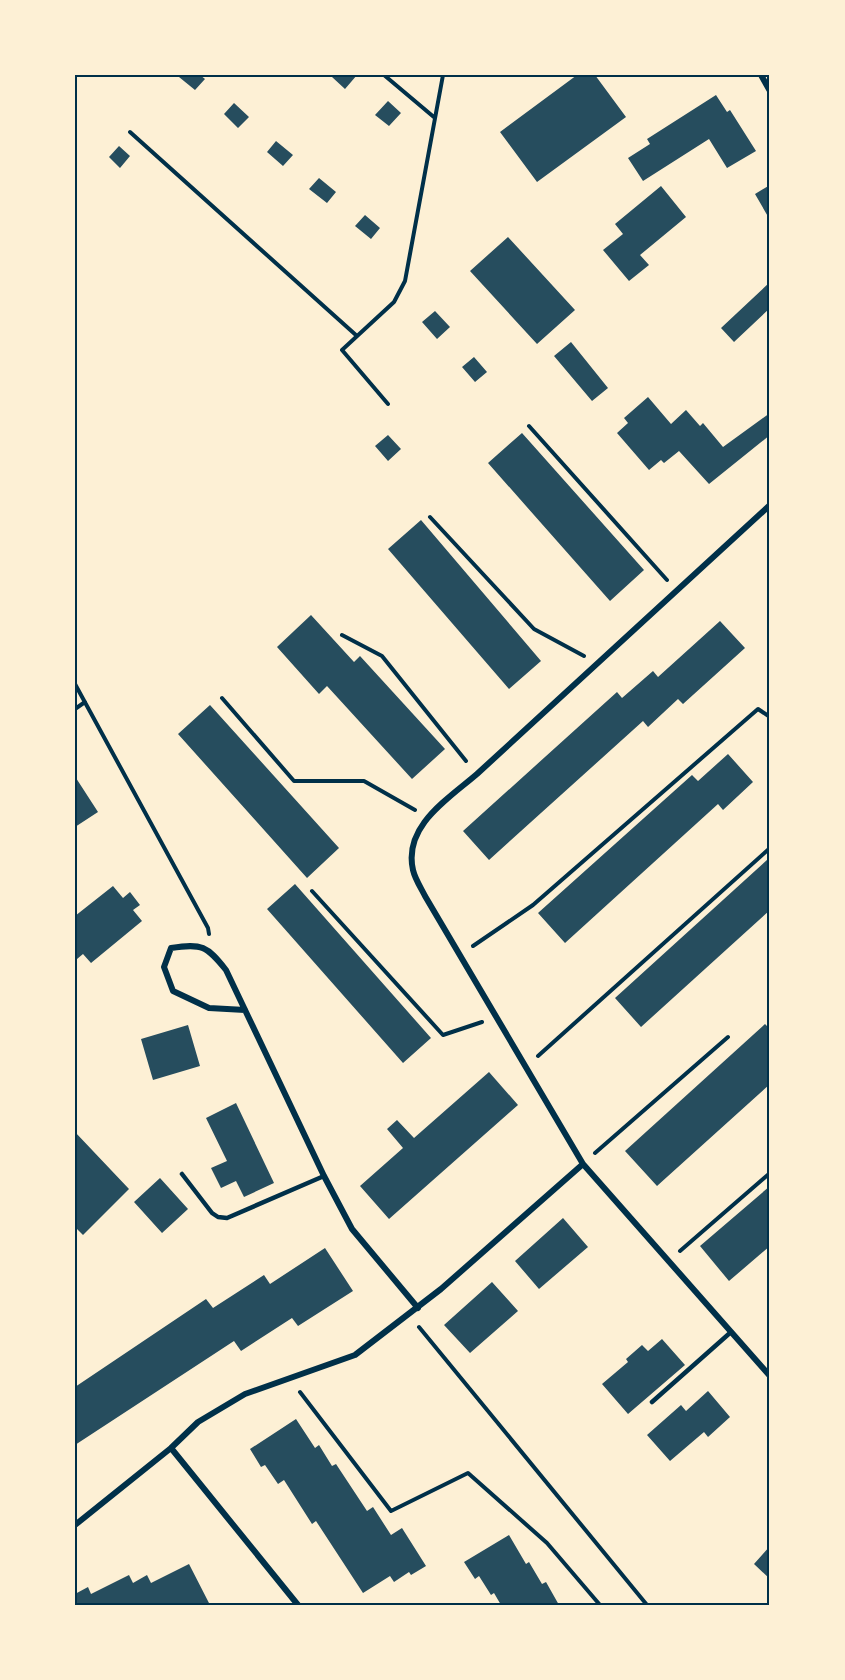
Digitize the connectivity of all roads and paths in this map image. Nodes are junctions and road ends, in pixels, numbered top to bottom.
1 (384, 75) edge
2 (442, 75) edge
3 (761, 75) edge
4 (770, 91) edge
5 (435, 118) junction
6 (129, 132) dead end
7 (357, 336) junction
8 (388, 404) dead end
9 (529, 426) dead end
10 (770, 505) edge
11 (430, 517) dead end
12 (677, 591) junction
13 (342, 635) dead end
14 (598, 663) junction
15 (75, 684) edge
16 (222, 698) dead end
17 (86, 702) junction
18 (75, 709) edge
19 (770, 717) edge
20 (477, 774) junction
21 (428, 818) junction
22 (770, 848) edge
23 (312, 891) dead end
24 (213, 952) junction
25 (460, 954) junction
26 (245, 1010) junction
27 (497, 1018) junction
28 (728, 1037) dead end
29 (526, 1067) junction
30 (583, 1164) junction
31 (770, 1173) edge
32 (182, 1174) dead end
33 (324, 1176) junction
34 (669, 1261) junction
35 (418, 1308) junction
36 (409, 1315) junction
37 (731, 1332) junction
38 (770, 1376) edge
39 (289, 1378) junction
40 (652, 1402) dead end
41 (171, 1448) junction
42 (75, 1525) edge
43 (298, 1605) edge
44 (600, 1605) edge
45 (647, 1605) edge

1 - 5 path
2 - 5 path
3 - 4 street
5 - 7 path
6 - 7 path
7 - 8 path
9 - 12 path
10 - 12 street
11 - 14 path
12 - 14 street
13 - 20 path
14 - 20 street
15 - 17 path
16 - 21 path
17 - 18 path
17 - 24 path
19 - 25 path
20 - 21 street
21 - 25 street
22 - 29 path
23 - 27 path
24 - 26 street
24 - 26 street
25 - 27 street
26 - 33 street
27 - 29 street
28 - 30 path
29 - 30 street
30 - 34 street
30 - 35 street
31 - 34 path
32 - 33 lane
33 - 35 street
34 - 37 street
35 - 36 street
36 - 39 street
36 - 45 path
37 - 38 street
37 - 40 lane
39 - 41 street
39 - 44 path
41 - 42 street
41 - 43 street

